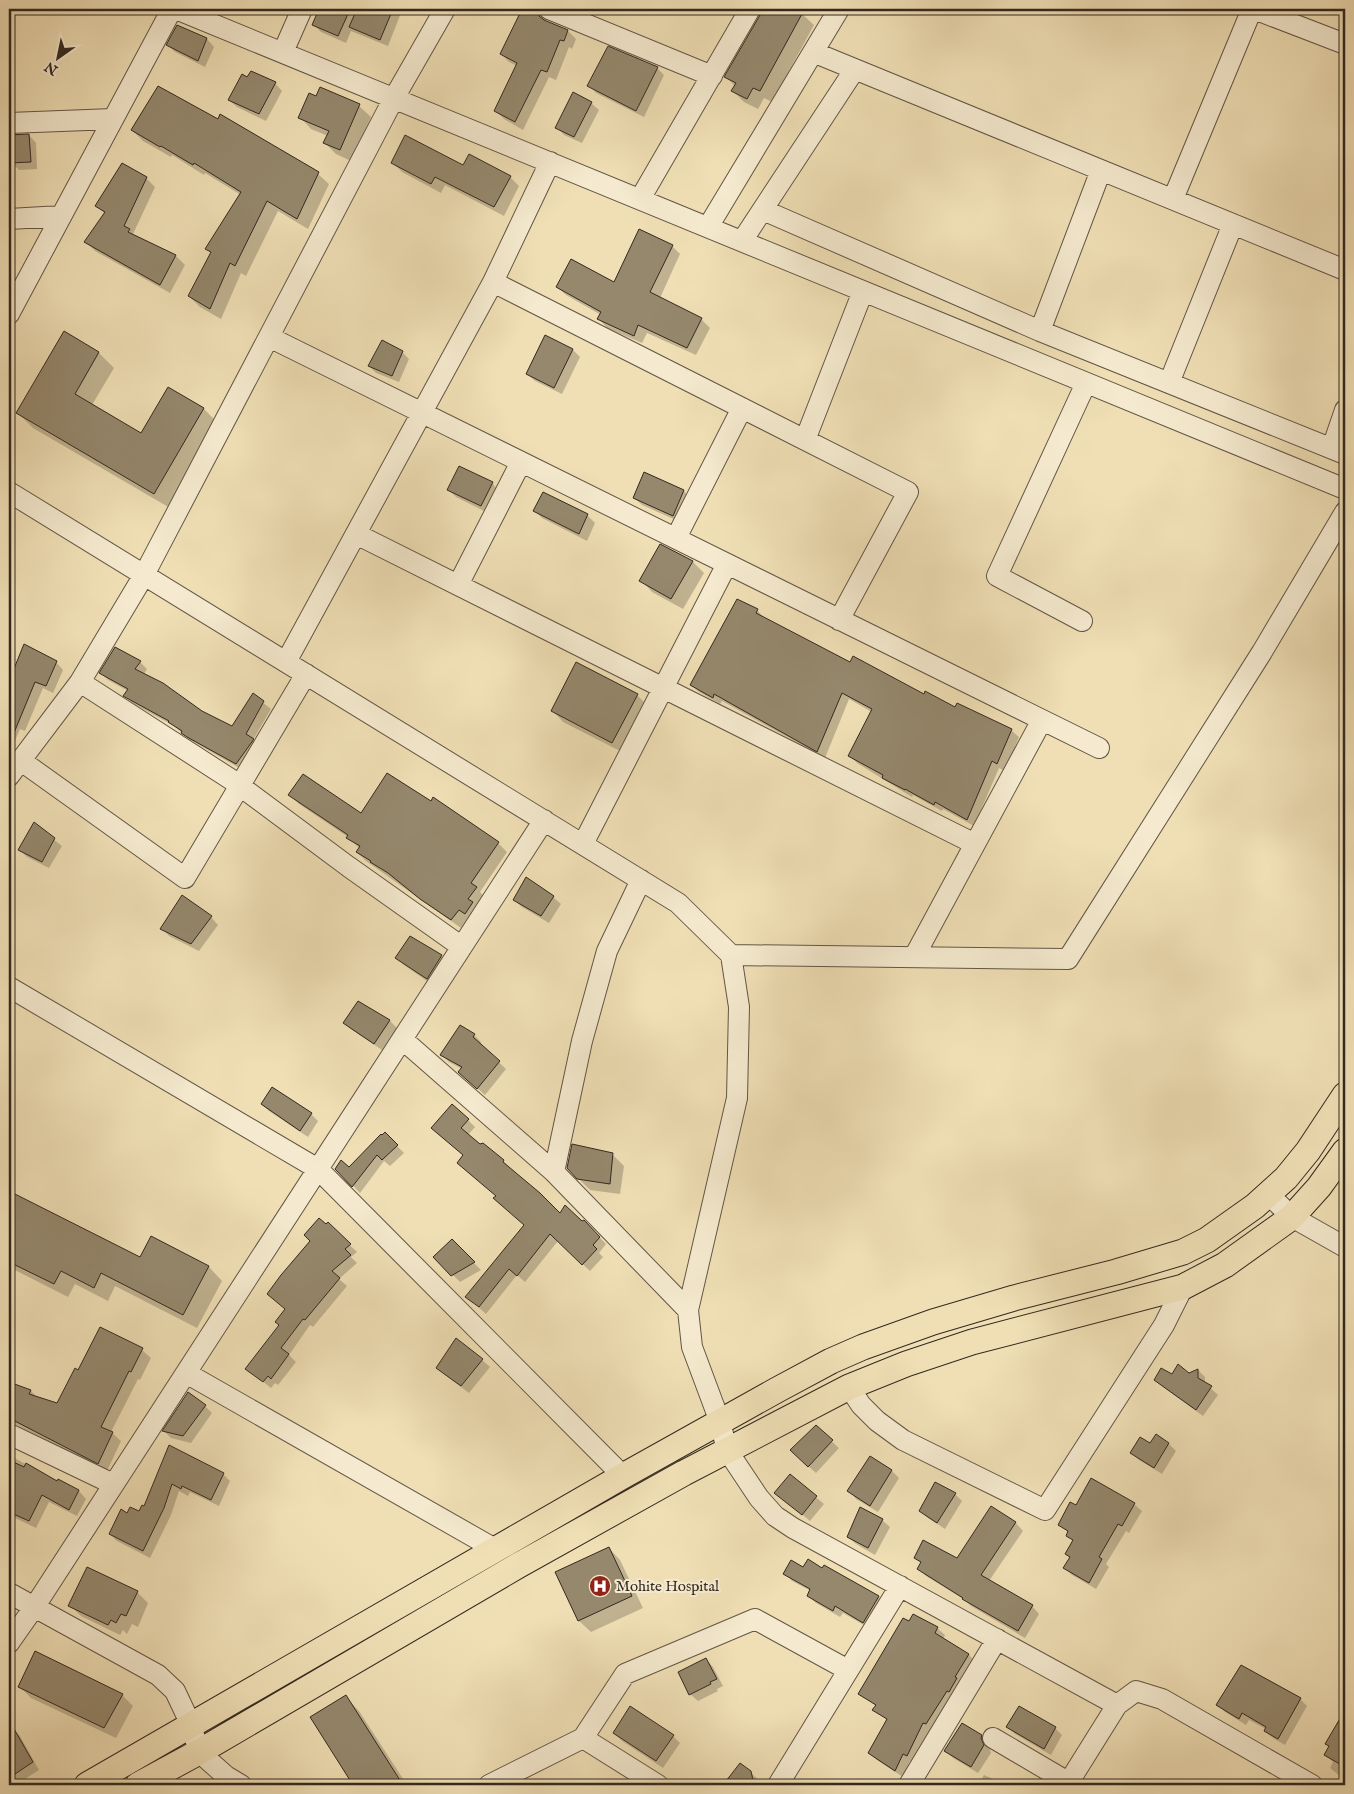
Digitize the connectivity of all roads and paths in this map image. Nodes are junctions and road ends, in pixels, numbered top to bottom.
1 (172, 9) edge
2 (176, 9) edge
3 (302, 9) edge
4 (444, 9) edge
5 (549, 9) edge
6 (750, 9) edge
7 (839, 9) edge
8 (1253, 9) edge
9 (1345, 44) edge
10 (283, 52) junction
11 (813, 52) junction
12 (855, 69) junction
13 (712, 76) junction
14 (394, 98) junction
15 (113, 119) junction
16 (9, 123) edge
17 (550, 162) junction
18 (1101, 170) junction
19 (640, 199) junction
20 (1173, 199) junction
21 (763, 210) junction
22 (61, 216) junction
23 (9, 219) edge
24 (1233, 224) junction
25 (708, 227) junction
26 (742, 241) junction
27 (1345, 270) edge
28 (493, 282) junction
29 (863, 291) junction
30 (9, 314) edge
31 (1040, 331) junction
32 (269, 337) junction
33 (1086, 383) junction
34 (1169, 383) junction
35 (742, 408) junction
36 (1345, 410) edge
37 (421, 412) junction
38 (805, 440) junction
39 (1338, 451) edge
40 (521, 462) junction
41 (1345, 489) edge
42 (9, 492) edge
43 (1345, 512) edge
44 (356, 534) junction
45 (676, 538) junction
46 (727, 564) junction
47 (144, 575) junction
48 (458, 585) junction
49 (840, 620) junction
50 (1082, 621) dead end
51 (286, 662) junction
52 (306, 674) junction
53 (80, 682) junction
54 (664, 688) junction
55 (1042, 720) junction
56 (1099, 748) dead end
57 (14, 768) edge
58 (239, 786) junction
59 (544, 820) junction
60 (583, 844) junction
61 (976, 844) junction
62 (641, 880) junction
63 (462, 947) junction
64 (731, 955) junction
65 (914, 957) junction
66 (9, 987) edge
67 (402, 1039) junction
68 (1345, 1095) edge
69 (1345, 1150) edge
70 (318, 1169) junction
71 (554, 1172) junction
72 (1268, 1194) junction
73 (1292, 1217) junction
74 (1345, 1247) edge
75 (1183, 1287) junction
76 (688, 1310) junction
77 (186, 1373) junction
78 (849, 1386) junction
79 (720, 1422) junction
80 (9, 1434) edge
81 (727, 1450) junction
82 (623, 1476) junction
83 (113, 1484) junction
84 (495, 1549) junction
85 (900, 1586) junction
86 (9, 1592) edge
87 (35, 1606) junction
88 (997, 1639) junction
89 (9, 1643) edge
90 (848, 1670) junction
91 (1117, 1705) junction
92 (191, 1725) junction
93 (583, 1738) junction
94 (993, 1738) dead end
95 (199, 1752) junction
96 (1069, 1784) edge
97 (87, 1785) edge
98 (138, 1785) edge
99 (241, 1785) edge
100 (489, 1785) edge
101 (658, 1785) edge
102 (778, 1785) edge
103 (909, 1785) edge
104 (1312, 1785) edge

1 - 15 street
2 - 10 street
3 - 10 street
4 - 14 street
5 - 13 street
6 - 13 street
7 - 11 street
8 - 9 street
8 - 20 street
10 - 14 street
11 - 12 street
11 - 25 street
12 - 18 street
12 - 21 street
13 - 19 street
14 - 17 street
14 - 32 street
15 - 16 street
15 - 22 street
17 - 19 street
17 - 28 street
18 - 20 street
18 - 31 street
19 - 25 street
20 - 24 street
21 - 26 street
21 - 31 street
22 - 23 street
22 - 30 street
24 - 27 street
24 - 34 street
25 - 26 street
26 - 29 street
28 - 35 street
28 - 37 street
29 - 33 street
29 - 38 street
31 - 34 street
32 - 37 street
32 - 47 street
33 - 41 street
33 - 50 street
34 - 39 street
35 - 38 street
35 - 45 street
36 - 39 street
37 - 40 street
37 - 44 street
38 - 49 street
40 - 45 street
40 - 48 street
42 - 47 street
43 - 65 street
44 - 48 street
44 - 51 street
45 - 46 street
46 - 49 street
46 - 54 street
47 - 51 street
47 - 53 street
48 - 54 street
49 - 55 street
51 - 52 street
52 - 58 street
52 - 59 street
53 - 57 street
53 - 58 street
54 - 60 street
54 - 61 street
55 - 56 street
55 - 61 street
57 - 58 street
58 - 63 street
59 - 60 street
59 - 63 street
60 - 62 street
61 - 65 street
62 - 64 street
62 - 71 street
63 - 67 street
64 - 65 street
64 - 76 street
66 - 70 street
67 - 70 street
67 - 71 street
68 - 72 main road
69 - 73 main road
70 - 77 street
70 - 82 street
71 - 76 street
72 - 73 street
72 - 79 main road
73 - 74 street
73 - 75 main road
75 - 78 main road
75 - 78 street
76 - 79 street
77 - 83 street
77 - 84 street
78 - 81 main road
79 - 81 street
79 - 82 main road
80 - 83 street
81 - 85 street
81 - 95 main road
82 - 84 main road
83 - 87 street
84 - 92 main road
85 - 88 street
85 - 90 street
86 - 87 street
87 - 89 street
87 - 92 street
88 - 91 street
88 - 103 street
90 - 93 street
90 - 102 street
91 - 96 street
91 - 104 street
92 - 95 street
92 - 97 main road
93 - 100 street
93 - 101 street
94 - 96 street
95 - 98 main road
95 - 99 street

